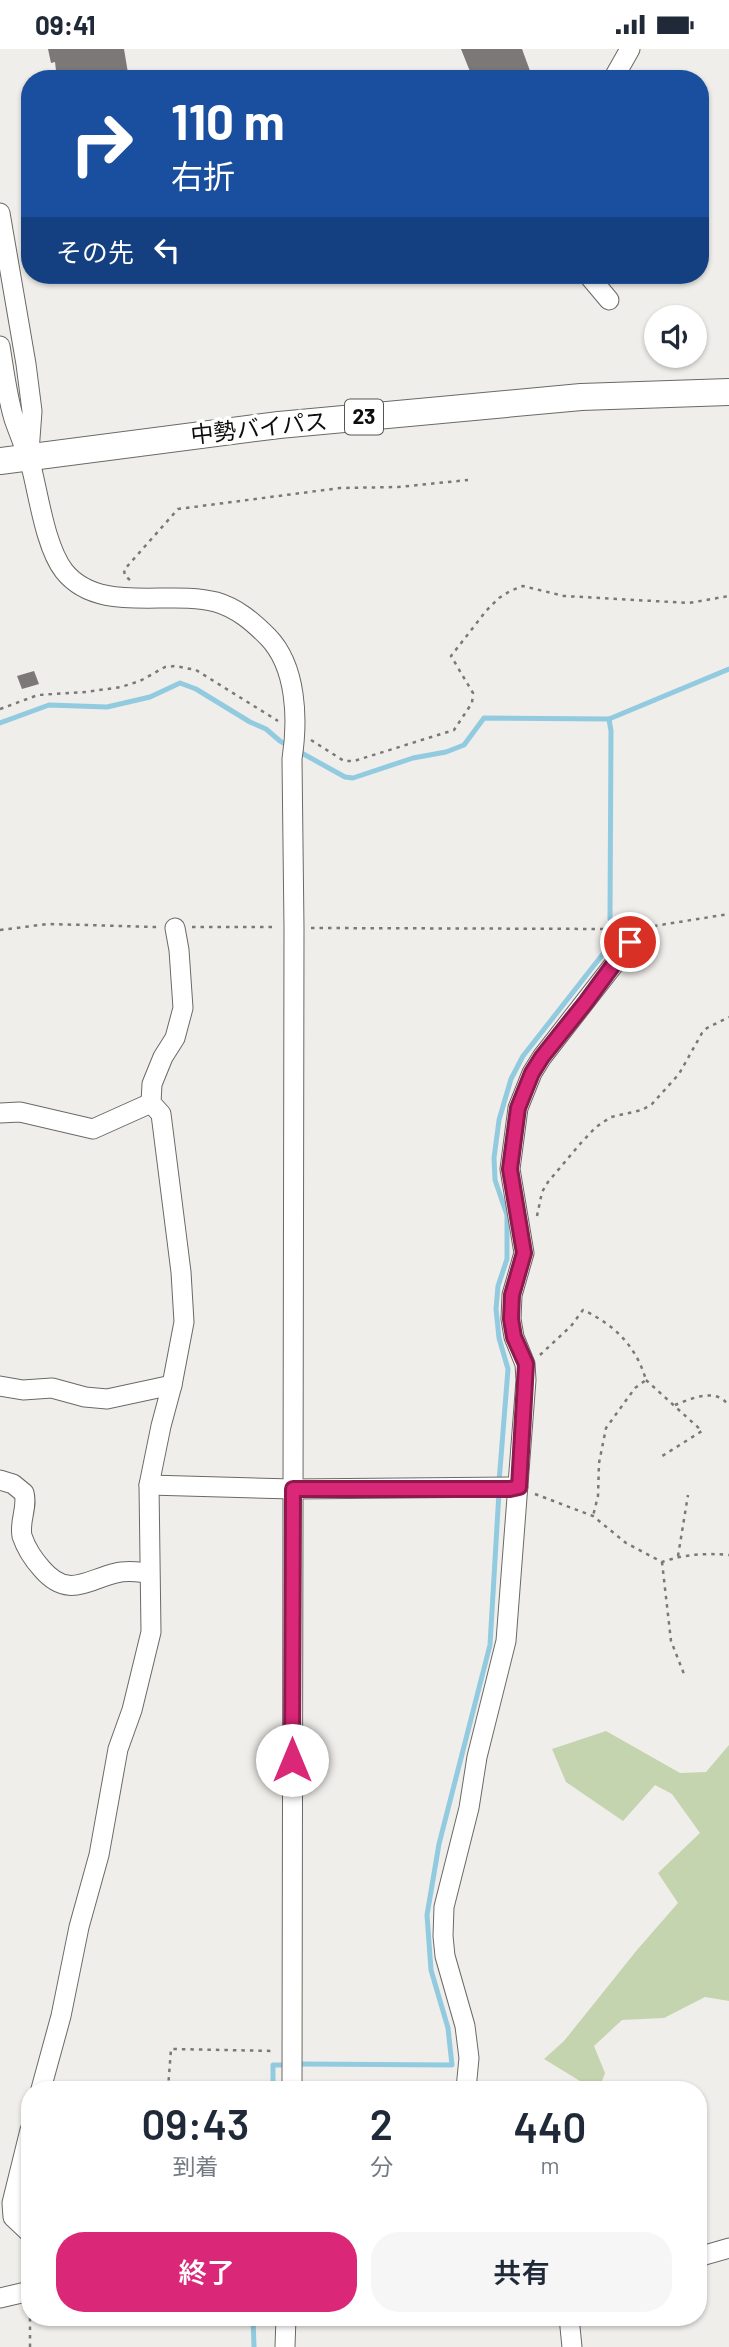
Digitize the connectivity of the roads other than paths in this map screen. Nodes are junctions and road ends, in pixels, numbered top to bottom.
1 (630, 49) edge
2 (618, 70) edge
3 (0, 213) edge
4 (596, 284) edge
5 (609, 300) dead end
6 (0, 346) edge
7 (729, 392) edge
8 (28, 457) junction
9 (0, 461) edge
10 (175, 928) road end
11 (637, 929) road end
12 (152, 1103) junction
13 (0, 1113) edge
14 (172, 1385) junction
15 (0, 1387) edge
16 (0, 1480) edge
17 (149, 1485) junction
18 (514, 1488) junction
19 (293, 1489) junction
20 (149, 1573) junction
21 (43, 2081) edge
22 (292, 2081) edge
23 (467, 2081) edge
24 (21, 2166) edge
25 (21, 2224) edge
26 (729, 2248) edge
27 (707, 2254) edge
28 (21, 2293) edge
29 (0, 2298) edge
30 (286, 2326) edge
31 (570, 2326) edge
32 (285, 2347) edge
33 (572, 2347) edge

1 - 2 street
3 - 8 street
4 - 5 street
6 - 8 street
7 - 8 highway, 中勢バイパス / 23
8 - 9 highway, 中勢バイパス / 23
8 - 19 street
10 - 12 street
11 - 18 street
12 - 13 street
12 - 14 street
14 - 15 street
14 - 17 street
16 - 20 street
17 - 19 street
17 - 20 street
18 - 19 street
18 - 23 street
19 - 22 street
20 - 21 street
24 - 25 street
26 - 27 street
28 - 29 street
30 - 32 street
31 - 33 street

